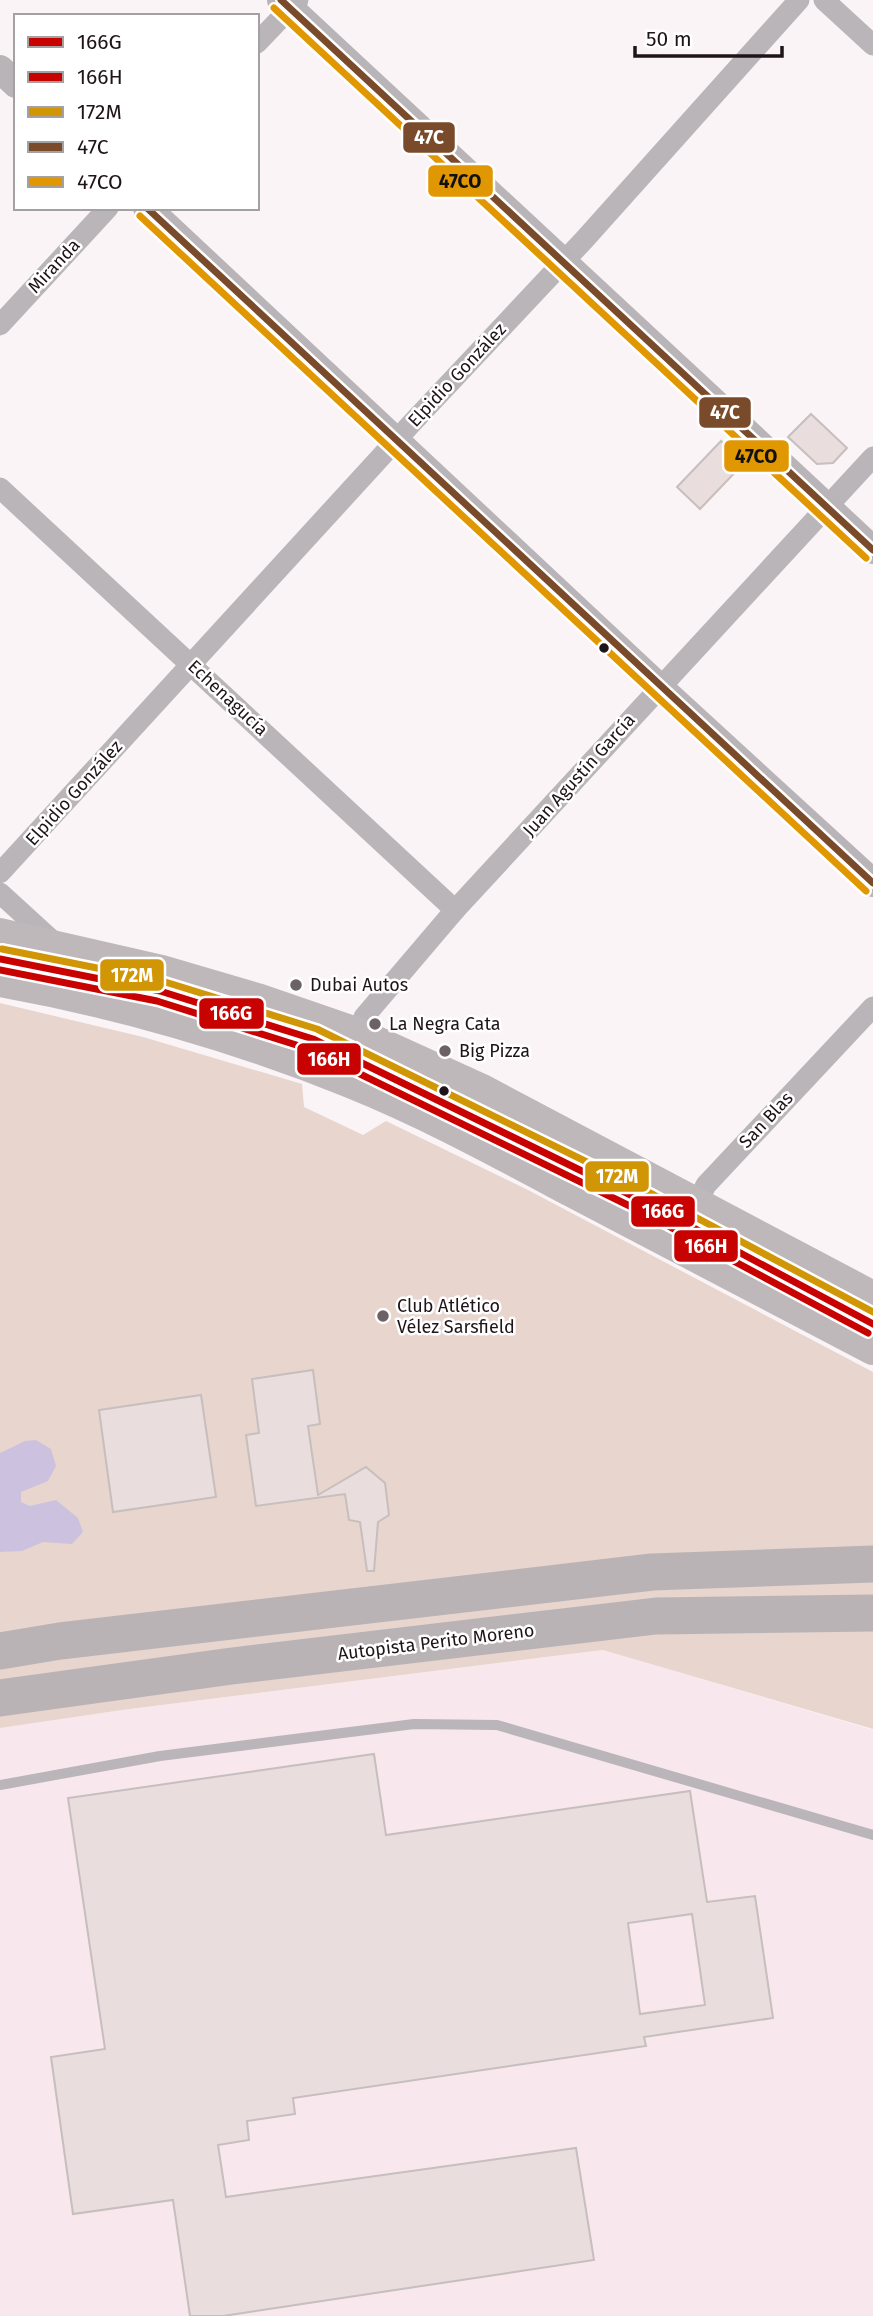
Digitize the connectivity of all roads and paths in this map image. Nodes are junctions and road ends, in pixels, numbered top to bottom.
1 (799, 0) edge
2 (824, 0) edge
3 (290, 3) edge
4 (259, 41) edge
5 (873, 45) edge
6 (0, 69) edge
7 (14, 82) edge
8 (106, 210) edge
9 (150, 210) edge
10 (563, 262) junction
11 (0, 325) edge
12 (397, 439) junction
13 (873, 457) edge
14 (0, 488) edge
15 (827, 507) junction
16 (873, 550) edge
17 (192, 663) junction
18 (660, 688) junction
19 (0, 873) edge
20 (873, 883) edge
21 (0, 893) edge
22 (455, 911) junction
23 (0, 934) edge
24 (58, 947) junction
25 (0, 959) edge
26 (0, 981) edge
27 (873, 1007) edge
28 (353, 1057) junction
29 (686, 1225) junction
30 (873, 1297) edge
31 (873, 1324) edge
32 (873, 1349) edge
33 (873, 1564) edge
34 (873, 1613) edge
35 (0, 1651) edge
36 (0, 1698) edge
37 (0, 1785) edge
38 (873, 1835) edge

1 - 10 street, Elpidio González
2 - 5 street
3 - 4 street
3 - 10 street
6 - 7 street
8 - 11 street, Miranda
9 - 12 street
10 - 12 street, Elpidio González
10 - 15 street
12 - 17 street, Elpidio González
12 - 18 street
13 - 15 street, Juan Agustín García
14 - 17 street, Echenagucía
15 - 16 street
15 - 18 street, Juan Agustín García
17 - 19 street, Elpidio González
17 - 22 street, Echenagucía
18 - 20 street
18 - 22 street, Juan Agustín García
21 - 24 street
22 - 28 street, Juan Agustín García
23 - 24 main road
24 - 28 main road
25 - 28 lane
26 - 28 main road
27 - 29 street, San Blas
28 - 29 main road
28 - 29 main road
29 - 30 main road
29 - 31 lane
29 - 32 main road
33 - 35 highway
34 - 36 highway, Autopista Perito Moreno
37 - 38 lane

